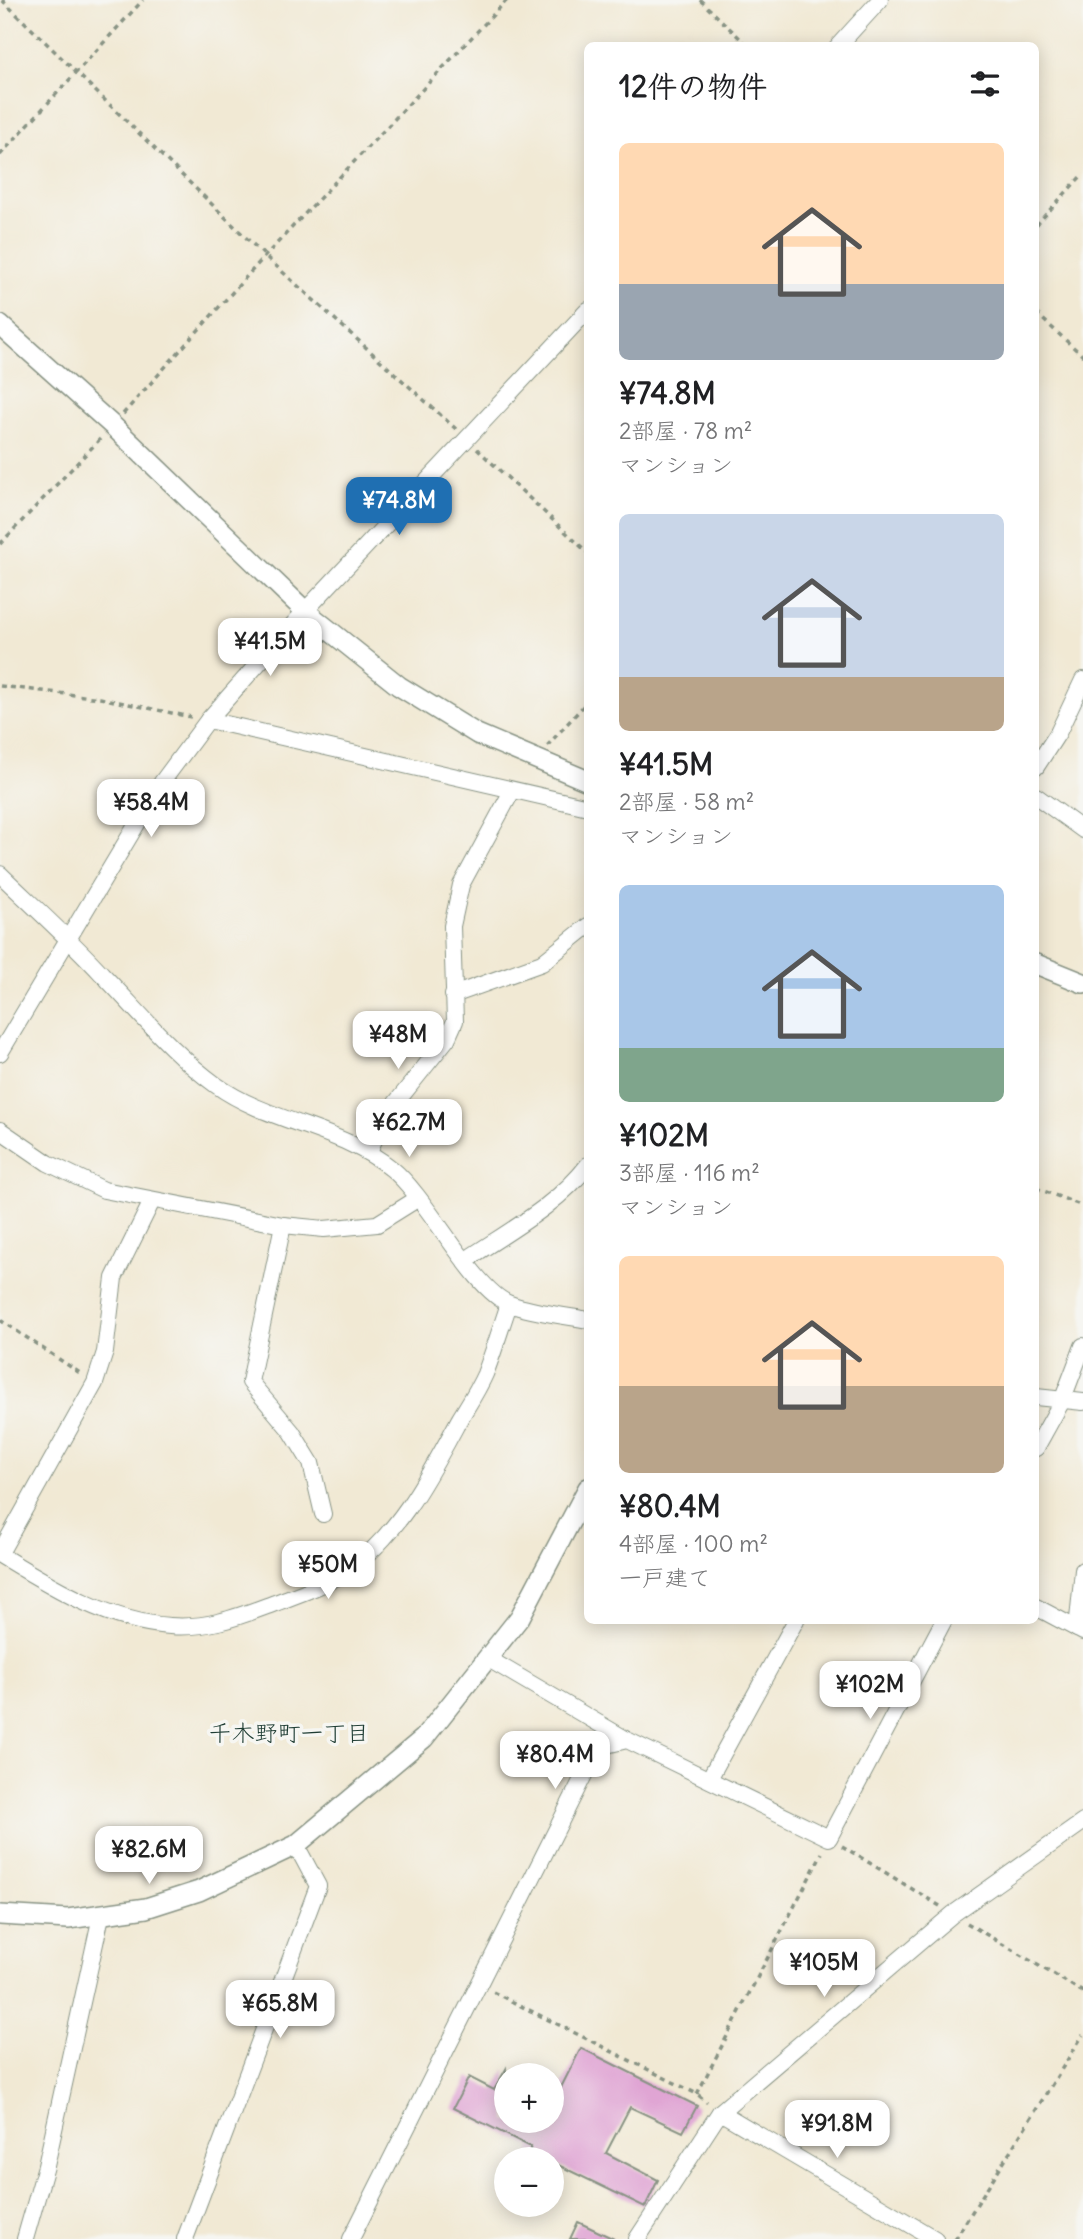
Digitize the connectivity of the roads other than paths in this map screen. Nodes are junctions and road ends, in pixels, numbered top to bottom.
1 (880, 0) edge
2 (842, 42) edge
3 (584, 314) edge
4 (0, 325) edge
5 (305, 611) junction
6 (1083, 680) edge
7 (208, 720) junction
8 (1039, 762) edge
9 (584, 779) edge
10 (512, 791) junction
11 (1039, 798) edge
12 (584, 806) edge
13 (1083, 830) edge
14 (0, 874) edge
15 (584, 929) edge
16 (68, 940) junction
17 (1039, 965) edge
18 (1083, 983) edge
19 (453, 995) junction
20 (0, 1053) edge
21 (0, 1130) edge
22 (369, 1152) junction
23 (584, 1171) edge
24 (417, 1199) junction
25 (152, 1201) junction
26 (283, 1225) junction
27 (466, 1260) junction
28 (509, 1304) junction
29 (584, 1319) edge
30 (1083, 1346) edge
31 (1039, 1397) edge
32 (1062, 1401) junction
33 (1083, 1402) edge
34 (1039, 1443) edge
35 (584, 1496) edge
36 (323, 1514) dead end
37 (0, 1554) edge
38 (1083, 1570) edge
39 (1039, 1609) edge
40 (794, 1624) edge
41 (942, 1624) edge
42 (1080, 1631) edge
43 (487, 1658) junction
44 (627, 1740) junction
45 (709, 1779) junction
46 (1083, 1822) edge
47 (296, 1845) junction
48 (0, 1915) edge
49 (101, 1916) junction
50 (720, 2112) junction
51 (24, 2239) edge
52 (185, 2239) edge
53 (351, 2239) edge
54 (637, 2239) edge
55 (935, 2239) edge

1 - 2 street
3 - 5 street
4 - 5 street
5 - 7 street
5 - 9 street
6 - 8 street
7 - 10 street
7 - 16 street
10 - 12 street
10 - 19 street
11 - 13 street
14 - 16 street
15 - 19 street
16 - 20 street
16 - 22 street
17 - 18 street
19 - 22 street
21 - 25 street
22 - 24 street
23 - 27 street
24 - 26 street
24 - 27 street
25 - 26 street
25 - 37 street
26 - 36 street
27 - 28 street
28 - 29 street
28 - 37 street
30 - 32 street
31 - 32 street
32 - 33 street
32 - 34 street
35 - 43 street
38 - 42 street
39 - 42 street
40 - 45 street
41 - 45 street
43 - 44 street
43 - 47 street
44 - 45 street
44 - 53 street
46 - 50 street
47 - 49 street
47 - 52 street
48 - 49 street
49 - 51 street
50 - 54 street
50 - 55 street

